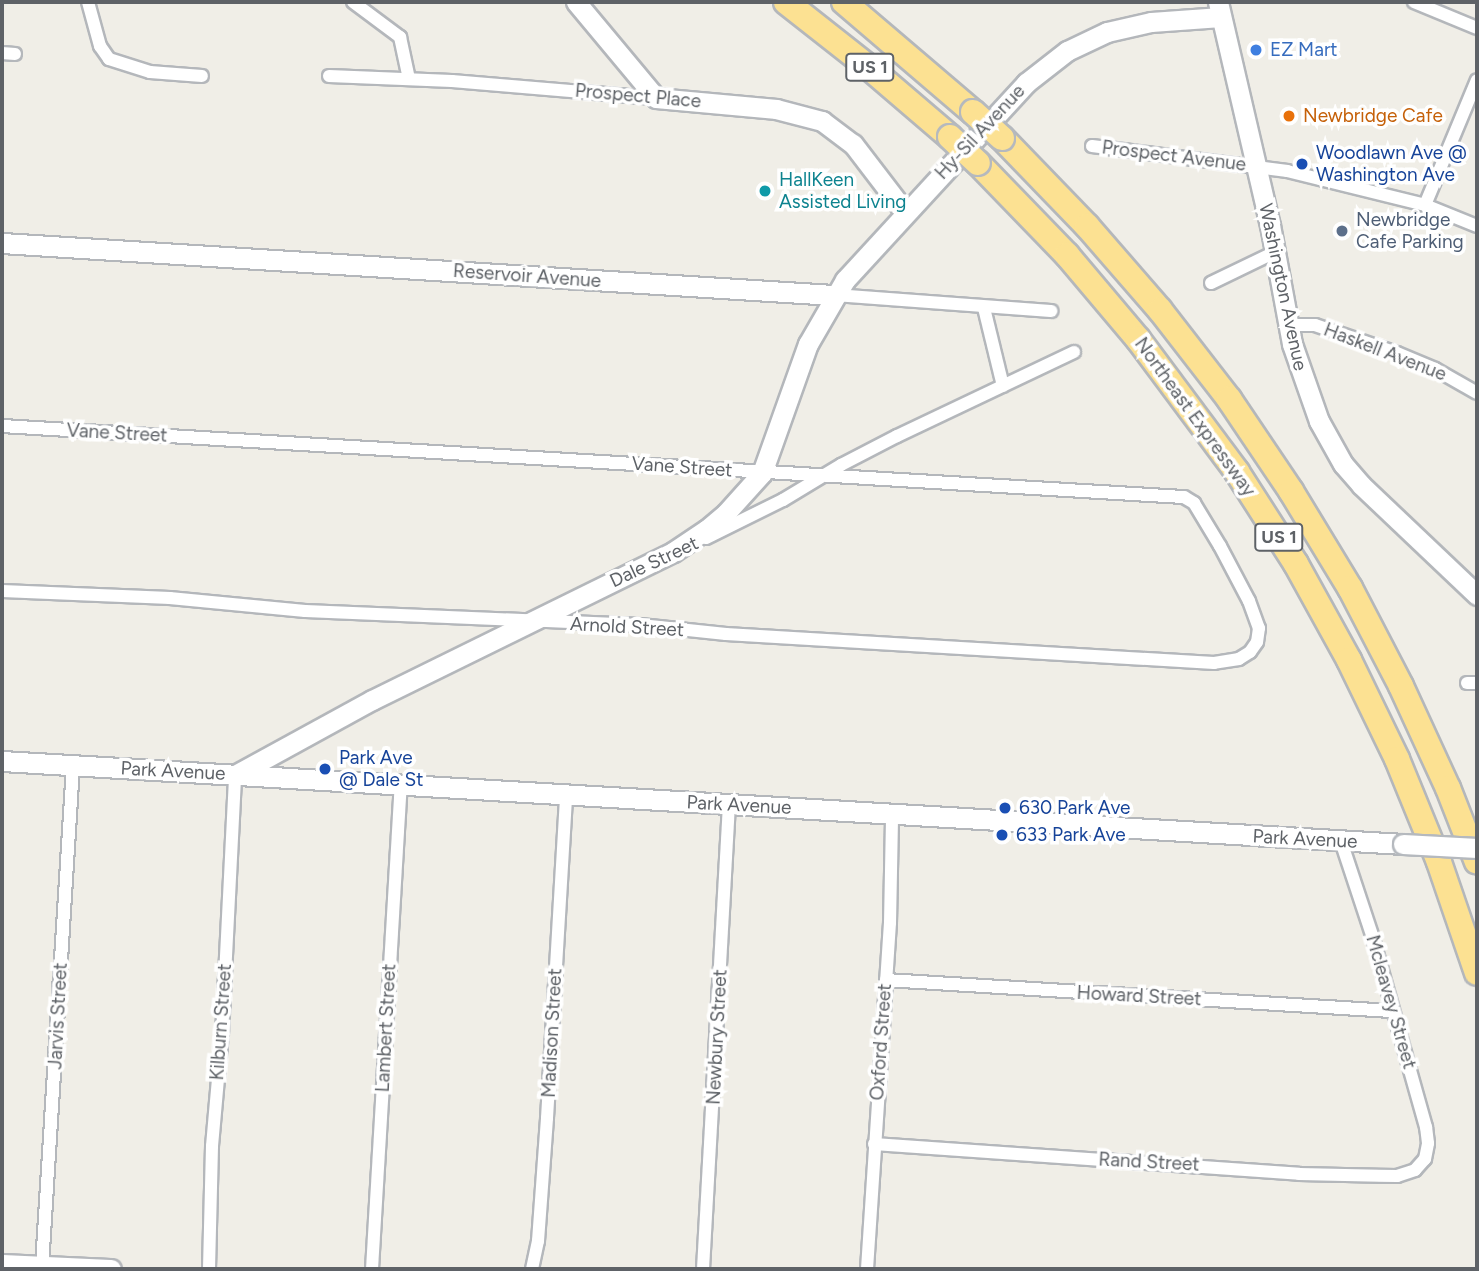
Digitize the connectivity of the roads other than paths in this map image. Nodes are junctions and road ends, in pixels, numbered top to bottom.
1 (88, 2) edge
2 (353, 2) edge
3 (576, 2) edge
4 (786, 2) edge
5 (844, 2) edge
6 (1414, 2) edge
7 (1219, 9) edge
8 (1477, 28) edge
9 (202, 76) dead end
10 (329, 76) dead end
11 (409, 79) junction
12 (1477, 80) edge
13 (656, 98) junction
14 (1092, 146) dead end
15 (1257, 166) junction
16 (1425, 205) junction
17 (905, 212) junction
18 (1477, 226) edge
19 (2, 243) edge
20 (1275, 252) junction
21 (1211, 283) dead end
22 (834, 295) junction
23 (985, 308) junction
24 (1051, 311) dead end
25 (1289, 325) junction
26 (1074, 352) dead end
27 (1003, 386) junction
28 (1477, 393) edge
29 (2, 426) edge
30 (762, 473) junction
31 (823, 476) junction
32 (673, 552) junction
33 (2, 591) edge
34 (1477, 595) edge
35 (530, 622) junction
36 (1250, 652) joint
37 (2, 761) edge
38 (73, 765) junction
39 (235, 775) junction
40 (401, 786) junction
41 (566, 796) junction
42 (729, 805) junction
43 (892, 814) junction
44 (1341, 841) junction
45 (1477, 848) edge
46 (1477, 862) edge
47 (1477, 974) edge
48 (886, 980) junction
49 (1392, 1012) junction
50 (874, 1144) junction
51 (1421, 1163) joint
52 (2, 1264) edge
53 (43, 1266) junction
54 (111, 1269) edge
55 (209, 1269) edge
56 (372, 1269) edge
57 (532, 1269) edge
58 (703, 1269) edge
59 (867, 1269) edge

1 - 9 street
2 - 11 street
3 - 13 street
4 - 47 highway, Northeast Expressway / US 1, bridge
5 - 46 highway, Northeast Expressway / US 1, bridge
6 - 8 street
7 - 15 street, Washington Avenue
7 - 17 street, Hy-Sil Avenue
10 - 11 street, Prospect Place
11 - 13 street, Prospect Place
12 - 16 street
13 - 17 street, Prospect Place
14 - 15 street, Prospect Avenue
15 - 16 street, Prospect Avenue
15 - 20 street, Washington Avenue
16 - 18 street, Prospect Avenue
17 - 22 street, Hy-Sil Avenue
19 - 22 street, Reservoir Avenue
20 - 21 street
20 - 25 street, Washington Avenue
22 - 23 street, Reservoir Avenue
22 - 30 street, Hy-Sil Avenue
23 - 24 street, Reservoir Avenue
23 - 27 street
25 - 28 street, Haskell Avenue
25 - 34 street, Washington Avenue
26 - 27 street, Dale Street
27 - 31 street, Dale Street
29 - 30 street, Vane Street
30 - 31 street, Vane Street
30 - 32 street, Hy-Sil Avenue
31 - 32 street, Dale Street
31 - 36 street, Vane Street
32 - 35 street, Dale Street
33 - 35 street, Arnold Street
35 - 36 street, Arnold Street
35 - 39 street, Dale Street
37 - 38 street, Park Avenue
38 - 39 street, Park Avenue
38 - 53 street, Jarvis Street
39 - 40 street, Park Avenue
39 - 55 street, Kilburn Street
40 - 41 street, Park Avenue
40 - 56 street, Lambert Street
41 - 42 street, Park Avenue
41 - 57 street, Madison Street
42 - 43 street, Park Avenue
42 - 58 street, Newbury Street
43 - 44 street, Park Avenue
43 - 48 street, Oxford Street
44 - 45 street, Park Avenue, bridge
44 - 49 street, Mcleavey Street
48 - 49 street, Howard Street
48 - 50 street, Oxford Street
49 - 51 street, Mcleavey Street
50 - 51 street, Rand Street
50 - 59 street, Oxford Street
52 - 53 street
53 - 54 street

